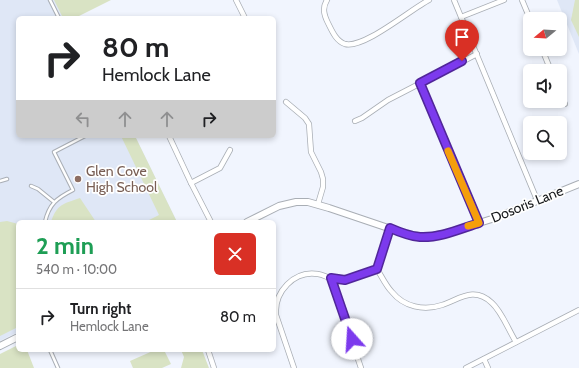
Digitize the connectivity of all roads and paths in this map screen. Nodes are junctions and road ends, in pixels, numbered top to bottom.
1 (50, 0) edge
2 (236, 0) edge
3 (327, 0) edge
4 (430, 0) edge
5 (454, 0) edge
6 (504, 0) edge
7 (522, 0) edge
8 (527, 12) edge
9 (58, 16) edge
10 (244, 16) edge
11 (461, 17) junction
12 (476, 54) junction
13 (420, 83) junction
14 (286, 102) dead end
15 (355, 121) dead end
16 (81, 138) edge
17 (170, 138) edge
18 (230, 150) dead end
19 (7, 179) dead end
20 (0, 181) edge
21 (191, 183) junction
22 (579, 184) edge
23 (31, 186) dead end
24 (538, 200) junction
25 (54, 202) junction
26 (318, 204) junction
27 (46, 220) edge
28 (210, 220) edge
29 (251, 220) edge
30 (479, 223) junction
31 (390, 228) junction
32 (377, 269) junction
33 (331, 278) junction
34 (276, 304) edge
35 (579, 310) edge
36 (276, 315) edge
37 (16, 338) edge
38 (516, 342) junction
39 (0, 346) edge
40 (51, 352) edge
41 (209, 352) edge
42 (484, 359) junction
43 (58, 368) edge
44 (214, 368) edge
45 (294, 368) edge
46 (361, 368) edge
47 (466, 368) edge
48 (488, 368) edge

1 - 9 lane
2 - 10 street
3 - 4 street
5 - 11 street
6 - 11 street
7 - 8 street
11 - 12 street
12 - 13 street
12 - 24 street
13 - 15 street
13 - 30 street
14 - 26 street
16 - 25 lane
17 - 21 street
18 - 21 street
19 - 20 lane
21 - 28 street
22 - 24 street, Dosoris Lane
23 - 25 lane
24 - 30 street, Dosoris Lane
25 - 27 lane
26 - 29 street, Dosoris Lane
26 - 31 street, Dosoris Lane
30 - 31 street, Dosoris Lane
31 - 32 street
32 - 33 street
32 - 38 street
33 - 34 street
33 - 46 street
35 - 38 street
36 - 45 street
37 - 39 street
38 - 42 street
40 - 43 lane
41 - 44 street
42 - 47 street
42 - 48 street

